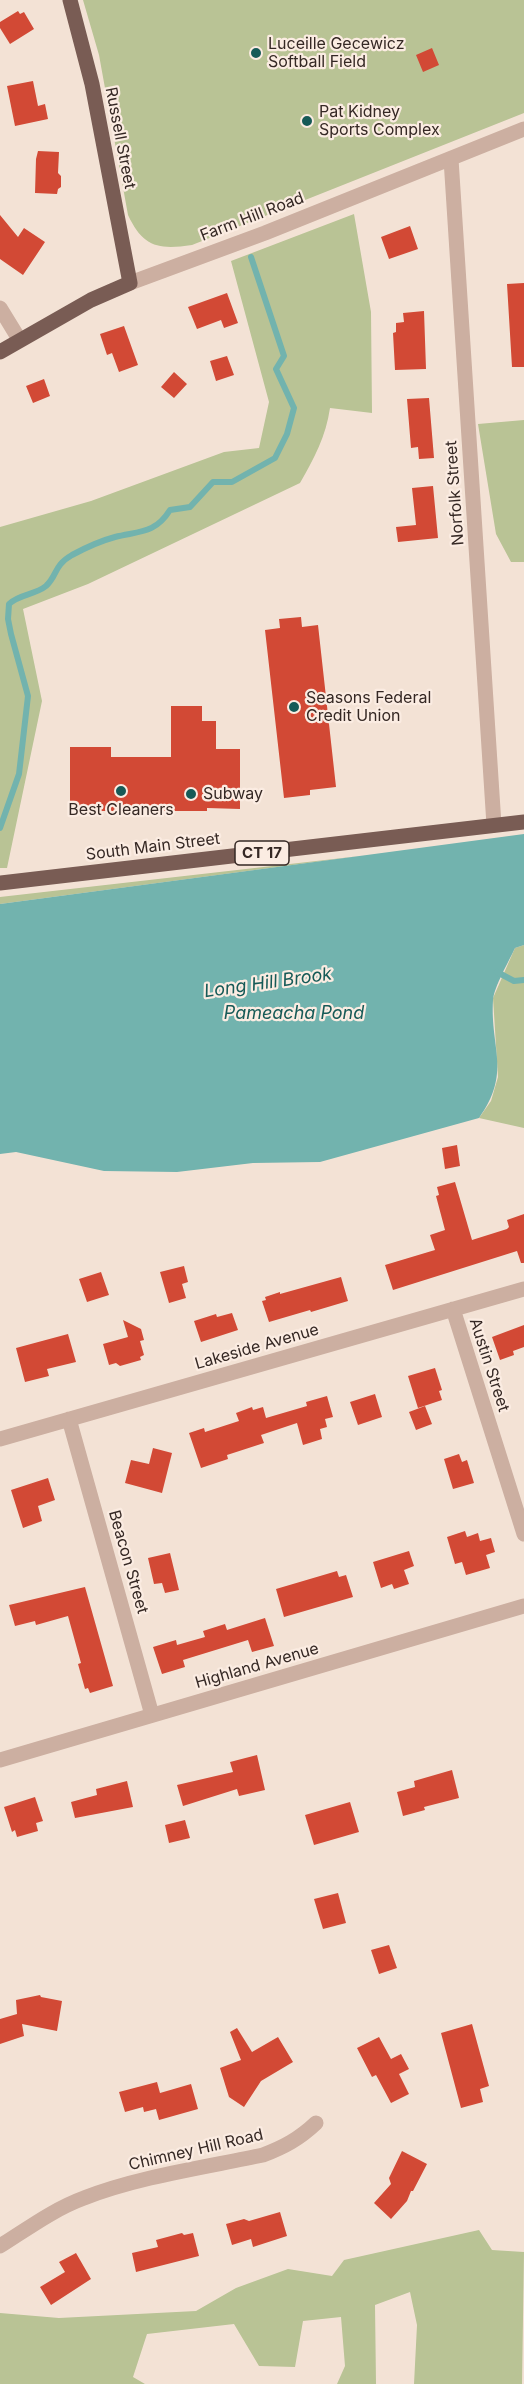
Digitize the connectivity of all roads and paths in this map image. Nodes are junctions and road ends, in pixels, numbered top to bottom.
1 (70, 0) edge
2 (524, 129) edge
3 (451, 159) junction
4 (130, 283) junction
5 (0, 308) edge
6 (20, 339) junction
7 (0, 352) edge
8 (524, 822) edge
9 (494, 825) junction
10 (0, 883) edge
11 (524, 1289) edge
12 (453, 1309) junction
13 (69, 1419) junction
14 (0, 1439) edge
15 (524, 1534) edge
16 (524, 1606) edge
17 (152, 1715) junction
18 (0, 1760) edge
19 (316, 2123) dead end
20 (0, 2246) edge

1 - 4 main road, Russell Street
2 - 3 street, Farm Hill Road
3 - 4 street, Farm Hill Road
3 - 9 street, Norfolk Street
4 - 6 main road, Farm Hill Road
5 - 6 street
6 - 7 main road, Farm Hill Road
8 - 9 main road, South Main Street / CT 17
9 - 10 main road, South Main Street / CT 17
11 - 12 street, Lakeside Avenue
12 - 13 street, Lakeside Avenue
12 - 15 street, Austin Street
13 - 14 street, Lakeside Avenue
13 - 17 street, Beacon Street
16 - 17 street, Highland Avenue
17 - 18 street, Highland Avenue
19 - 20 street, Chimney Hill Road

